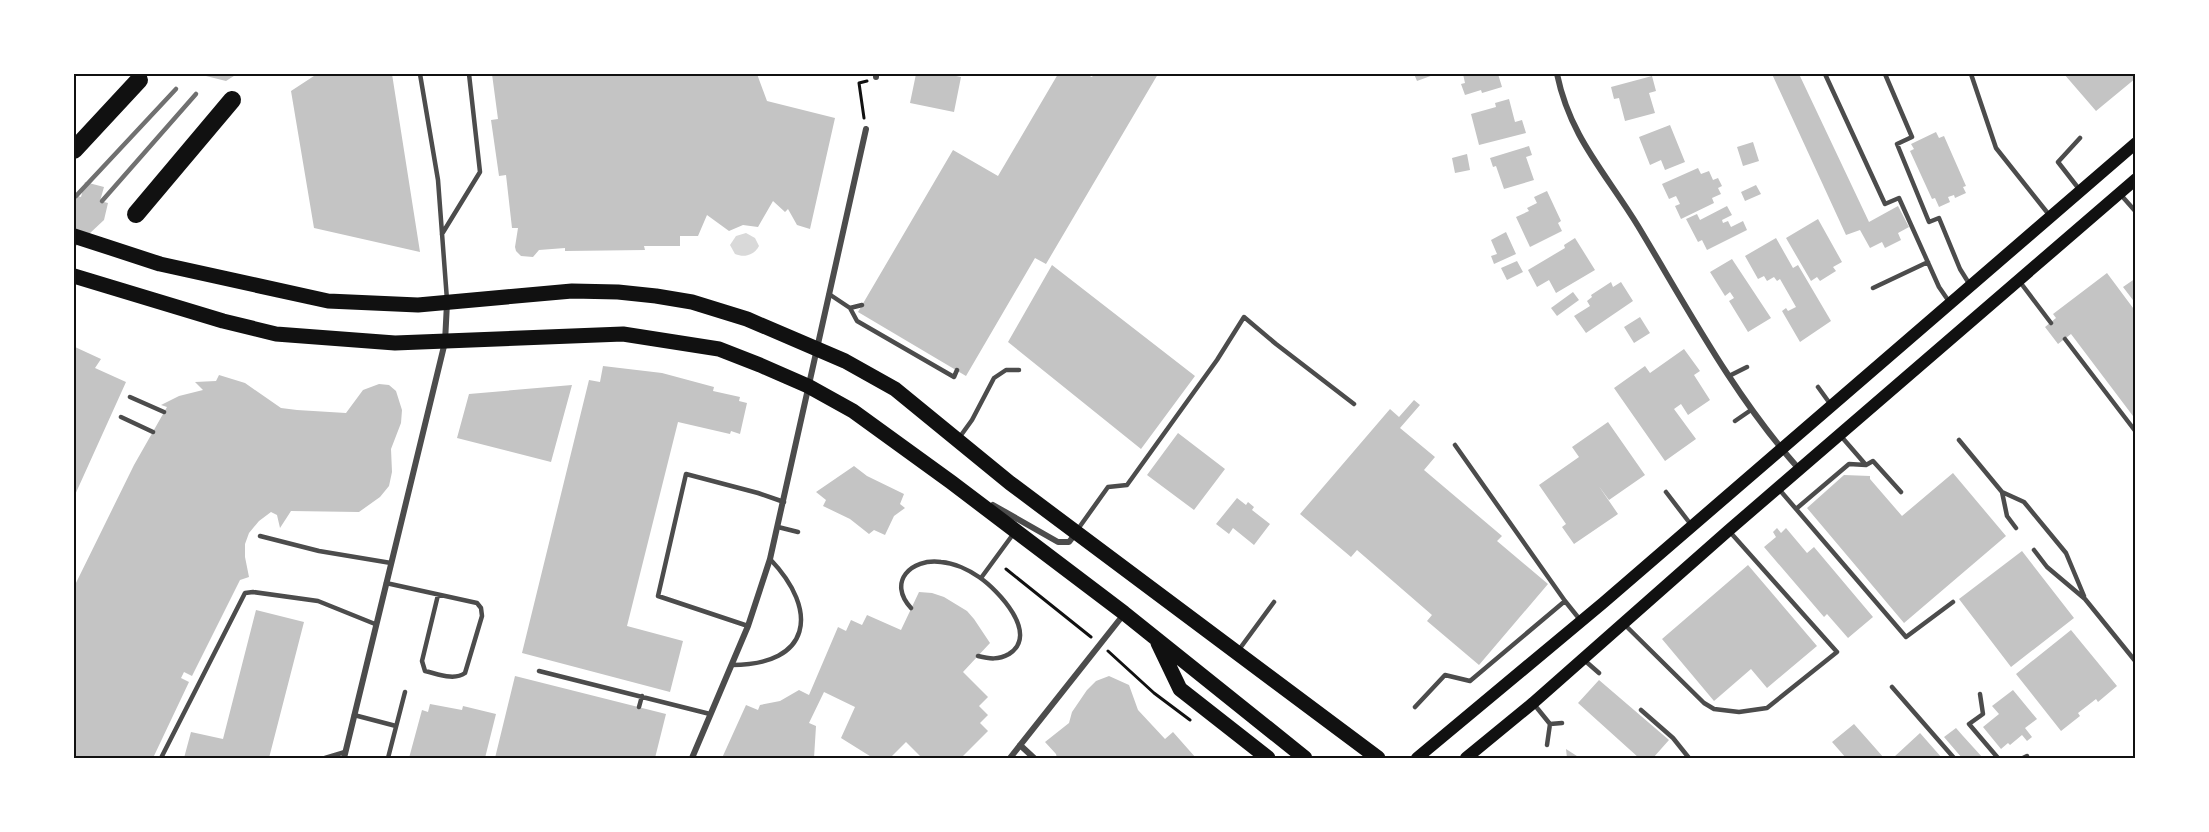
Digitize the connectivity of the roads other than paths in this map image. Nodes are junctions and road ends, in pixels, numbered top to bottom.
1 (420, 74) edge
2 (469, 74) edge
3 (1557, 74) edge
4 (1825, 74) edge
5 (1885, 74) edge
6 (1971, 74) edge
7 (139, 80) dead end
8 (232, 100) dead end
9 (866, 129) road end
10 (2080, 138) dead end
11 (2136, 142) edge
12 (74, 150) edge
13 (2136, 179) edge
14 (2080, 191) junction
15 (2120, 193) junction
16 (2136, 212) edge
17 (136, 214) dead end
18 (2050, 216) junction
19 (442, 234) junction
20 (74, 236) edge
21 (1928, 262) junction
22 (74, 276) edge
23 (2018, 280) junction
24 (1970, 285) junction
25 (1873, 288) dead end
26 (830, 294) junction
27 (447, 303) junction
28 (1950, 303) junction
29 (862, 305) dead end
30 (850, 308) junction
31 (2051, 322) dead end
32 (2065, 339) dead end
33 (445, 342) junction
34 (816, 348) junction
35 (1747, 367) dead end
36 (1019, 369) dead end
37 (957, 370) dead end
38 (1729, 376) junction
39 (808, 386) junction
40 (1818, 387) dead end
41 (130, 398) dead end
42 (1354, 404) dead end
43 (1831, 405) junction
44 (1751, 410) junction
45 (164, 412) dead end
46 (121, 417) dead end
47 (1736, 421) dead end
48 (153, 432) dead end
49 (2136, 432) edge
50 (1839, 435) junction
51 (958, 440) junction
52 (1959, 440) dead end
53 (1455, 445) dead end
54 (1781, 448) junction
55 (1866, 465) junction
56 (1799, 469) junction
57 (951, 482) junction
58 (1778, 488) junction
59 (1666, 492) dead end
60 (1901, 492) dead end
61 (2002, 492) junction
62 (784, 502) junction
63 (1796, 508) junction
64 (1692, 526) junction
65 (778, 527) junction
66 (2016, 528) dead end
67 (1729, 530) junction
68 (1016, 531) junction
69 (798, 532) dead end
70 (1076, 532) junction
71 (260, 536) dead end
72 (2034, 550) dead end
73 (770, 559) junction
74 (391, 563) junction
75 (981, 578) junction
76 (386, 583) junction
77 (438, 595) junction
78 (2085, 598) junction
79 (1564, 601) junction
80 (1274, 602) dead end
81 (1953, 602) dead end
82 (911, 608) dead end
83 (1125, 613) junction
84 (1581, 621) junction
85 (375, 624) junction
86 (1624, 624) junction
87 (748, 626) junction
88 (1155, 638) junction
89 (1236, 653) junction
90 (978, 656) dead end
91 (1583, 659) junction
92 (2136, 662) edge
93 (732, 665) junction
94 (539, 671) dead end
95 (1599, 673) dead end
96 (1893, 687) dead end
97 (405, 693) dead end
98 (1980, 694) dead end
99 (642, 696) junction
100 (1533, 703) junction
101 (639, 707) dead end
102 (1415, 707) dead end
103 (1641, 710) dead end
104 (354, 714) junction
105 (710, 714) junction
106 (1563, 723) dead end
107 (1550, 724) junction
108 (396, 726) junction
109 (1547, 745) dead end
110 (1020, 746) junction
111 (344, 755) edge
112 (162, 759) edge
113 (325, 759) edge
114 (387, 759) edge
115 (692, 759) edge
116 (1010, 759) edge
117 (1034, 759) edge
118 (1268, 759) edge
119 (1305, 759) edge
120 (1378, 759) edge
121 (1417, 759) edge
122 (1466, 759) edge
123 (1689, 759) edge
124 (1954, 759) edge
125 (1998, 759) edge

1 - 19 lane
2 - 19 lane
3 - 38 street
4 - 21 lane
5 - 24 lane
6 - 18 lane
7 - 12 highway
8 - 17 highway
9 - 26 street
10 - 14 lane
11 - 14 main road
13 - 15 main road
14 - 18 main road
15 - 16 lane
15 - 23 main road
18 - 24 main road
19 - 27 lane
20 - 27 highway
21 - 25 lane
21 - 28 lane
22 - 33 highway
23 - 31 lane
23 - 50 main road
24 - 28 main road
26 - 30 lane
26 - 34 street
27 - 33 street
27 - 34 highway
28 - 43 main road
29 - 30 lane
30 - 37 lane
32 - 49 lane
33 - 39 highway
33 - 74 street
34 - 39 street
34 - 51 highway
35 - 38 lane
36 - 51 lane
38 - 44 street
39 - 57 highway
39 - 62 street
40 - 43 lane
41 - 45 lane
42 - 70 lane
43 - 54 main road
44 - 47 lane
44 - 54 street
46 - 48 lane
50 - 55 lane
50 - 56 main road
51 - 70 highway
52 - 61 lane
53 - 79 lane
54 - 56 street
54 - 64 main road
55 - 60 lane
55 - 63 lane
56 - 58 main road
57 - 68 highway
57 - 70 street
58 - 63 lane
58 - 67 main road
59 - 64 lane
61 - 66 lane
61 - 78 lane
62 - 65 street
62 - 87 lane
63 - 81 lane
64 - 84 main road
65 - 69 lane
65 - 73 street
67 - 86 main road
67 - 86 lane
68 - 75 lane
68 - 83 highway
70 - 89 highway
71 - 74 lane
72 - 78 lane
73 - 87 street
73 - 93 lane
74 - 76 street
75 - 82 lane
75 - 90 lane
76 - 77 lane
76 - 85 street
77 - 77 lane
78 - 92 lane
79 - 84 lane
79 - 102 lane
80 - 89 lane
83 - 88 highway
83 - 110 street
84 - 121 main road
85 - 104 street
85 - 112 lane
86 - 91 main road
87 - 93 street
88 - 118 highway
88 - 119 highway
89 - 120 highway
91 - 95 lane
91 - 100 main road
93 - 105 street
94 - 99 lane
96 - 124 lane
97 - 108 lane
98 - 125 lane
99 - 101 lane
99 - 105 lane
100 - 107 lane
100 - 122 main road
103 - 123 lane
104 - 108 lane
104 - 111 street
105 - 115 street
106 - 107 lane
107 - 109 lane
108 - 114 lane
110 - 116 street
110 - 117 street
111 - 113 lane

